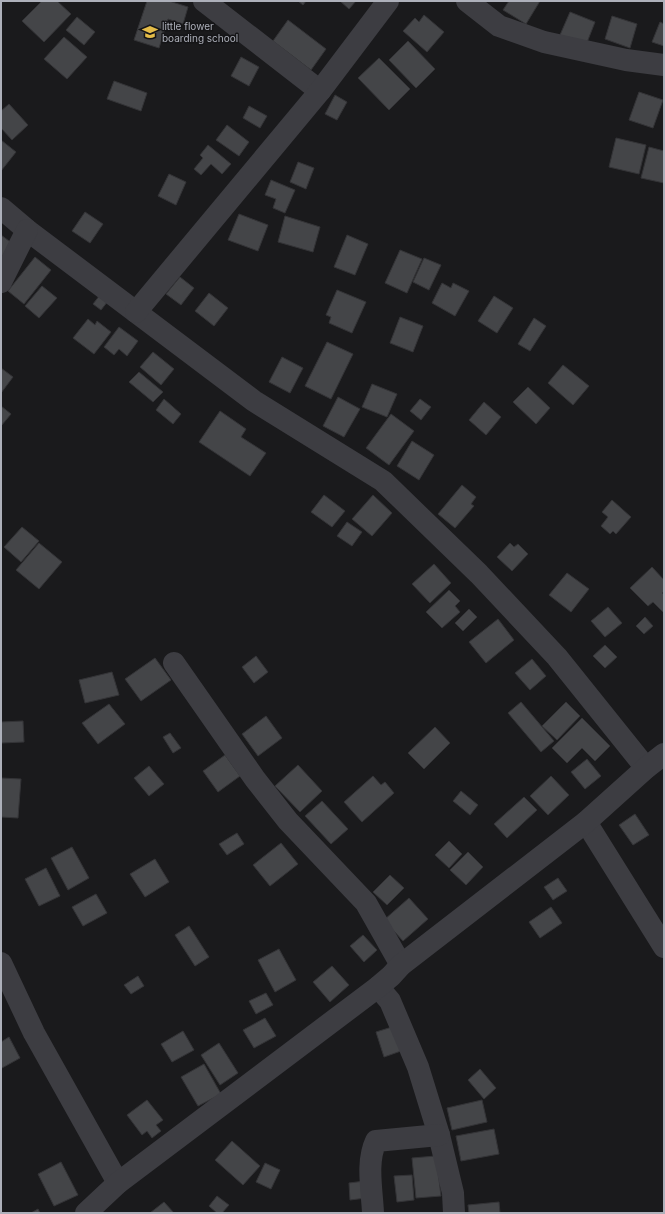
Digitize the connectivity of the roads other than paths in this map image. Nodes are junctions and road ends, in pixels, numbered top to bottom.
1 (204, 1) edge
2 (388, 1) edge
3 (467, 1) edge
4 (664, 65) edge
5 (320, 91) junction
6 (1, 208) edge
7 (27, 230) junction
8 (1, 282) edge
9 (136, 312) junction
10 (174, 663) dead end
11 (664, 754) edge
12 (646, 768) junction
13 (586, 822) junction
14 (664, 947) edge
15 (1, 962) edge
16 (401, 965) junction
17 (378, 986) junction
18 (439, 1135) junction
19 (118, 1183) junction
20 (86, 1213) edge
21 (373, 1213) edge
22 (454, 1213) edge

1 - 5 street
2 - 5 street
3 - 4 street
5 - 9 street
6 - 7 street
7 - 8 street
7 - 9 street
9 - 12 street
10 - 16 street
11 - 12 street
12 - 13 street
13 - 14 street
13 - 16 street
15 - 19 street
16 - 17 street
17 - 18 street
17 - 19 street
18 - 21 street
18 - 22 street
19 - 20 street

